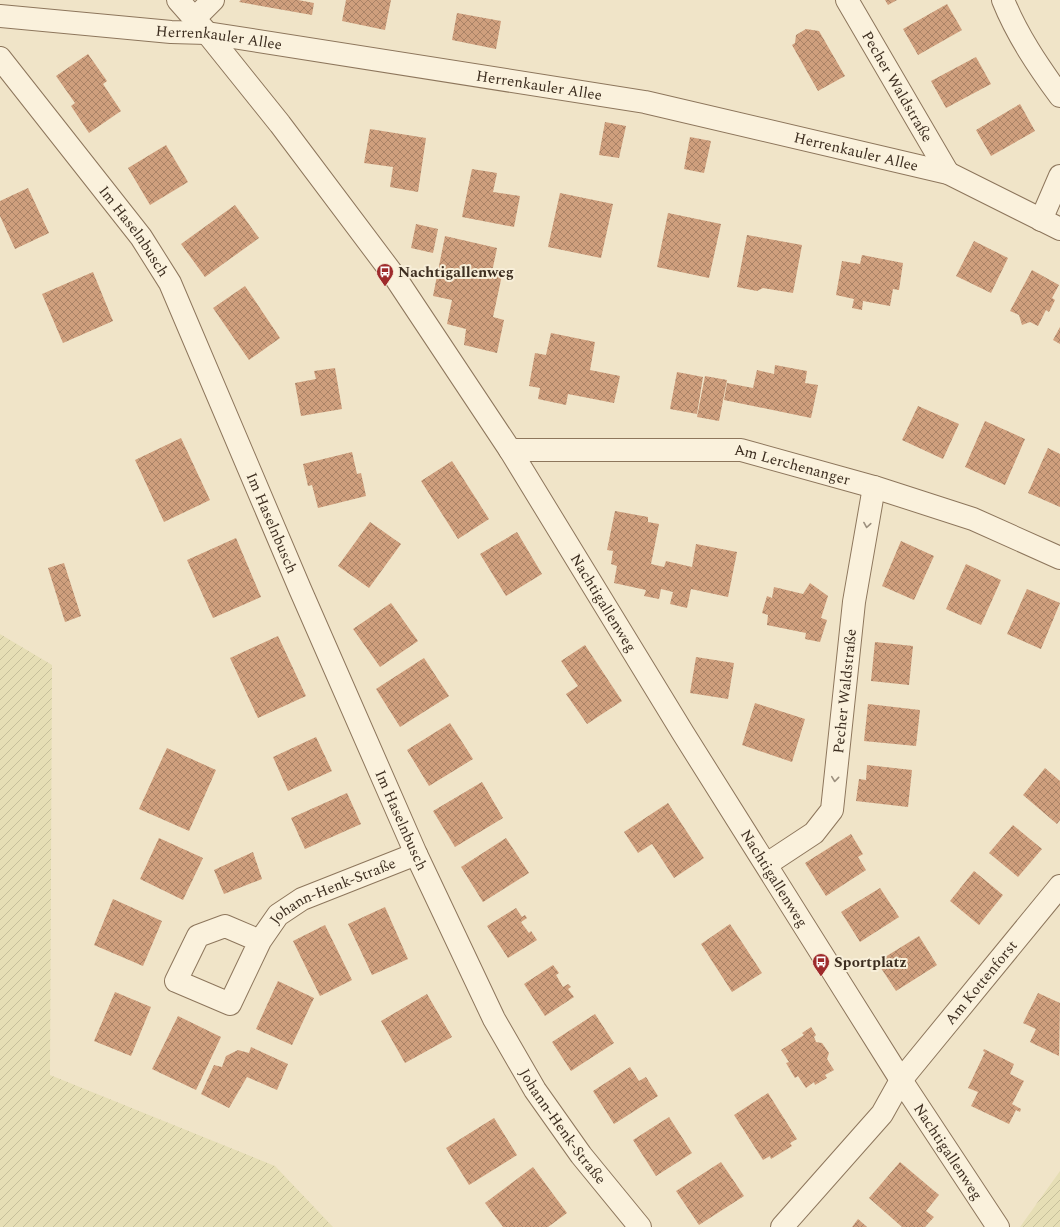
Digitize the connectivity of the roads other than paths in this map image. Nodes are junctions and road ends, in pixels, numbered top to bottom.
1 (178, 0) edge
2 (213, 0) edge
3 (847, 0) edge
4 (1002, 0) edge
5 (0, 16) edge
6 (201, 26) junction
7 (0, 58) edge
8 (1060, 96) edge
9 (948, 173) junction
10 (1060, 176) edge
11 (1050, 224) edge
12 (510, 450) junction
13 (874, 487) junction
14 (1060, 558) edge
15 (416, 854) junction
16 (767, 864) junction
17 (1060, 886) edge
18 (260, 941) dead end
19 (494, 1019) joint
20 (901, 1080) junction
21 (640, 1227) edge
22 (782, 1227) edge
23 (998, 1227) edge

1 - 6 street, Nachtigallenweg
2 - 6 street
3 - 9 street, Pecher Waldstraße
4 - 8 street
5 - 6 street, Herrenkauler Allee
6 - 9 street, Herrenkauler Allee
6 - 12 street, Nachtigallenweg
7 - 15 street, Im Haselnbusch
9 - 11 street, Herrenkauler Allee
10 - 11 street
12 - 13 street, Am Lerchenanger
12 - 16 street, Nachtigallenweg
13 - 14 street, Am Lerchenanger
13 -> 16 street, Pecher Waldstraße
15 - 18 street, Johann-Henk-Straße
15 - 19 street, Im Haselnbusch
16 - 20 street, Nachtigallenweg
17 - 20 street, Am Kottenforst
19 - 21 street, Johann-Henk-Straße
20 - 22 street
20 - 23 street, Nachtigallenweg

